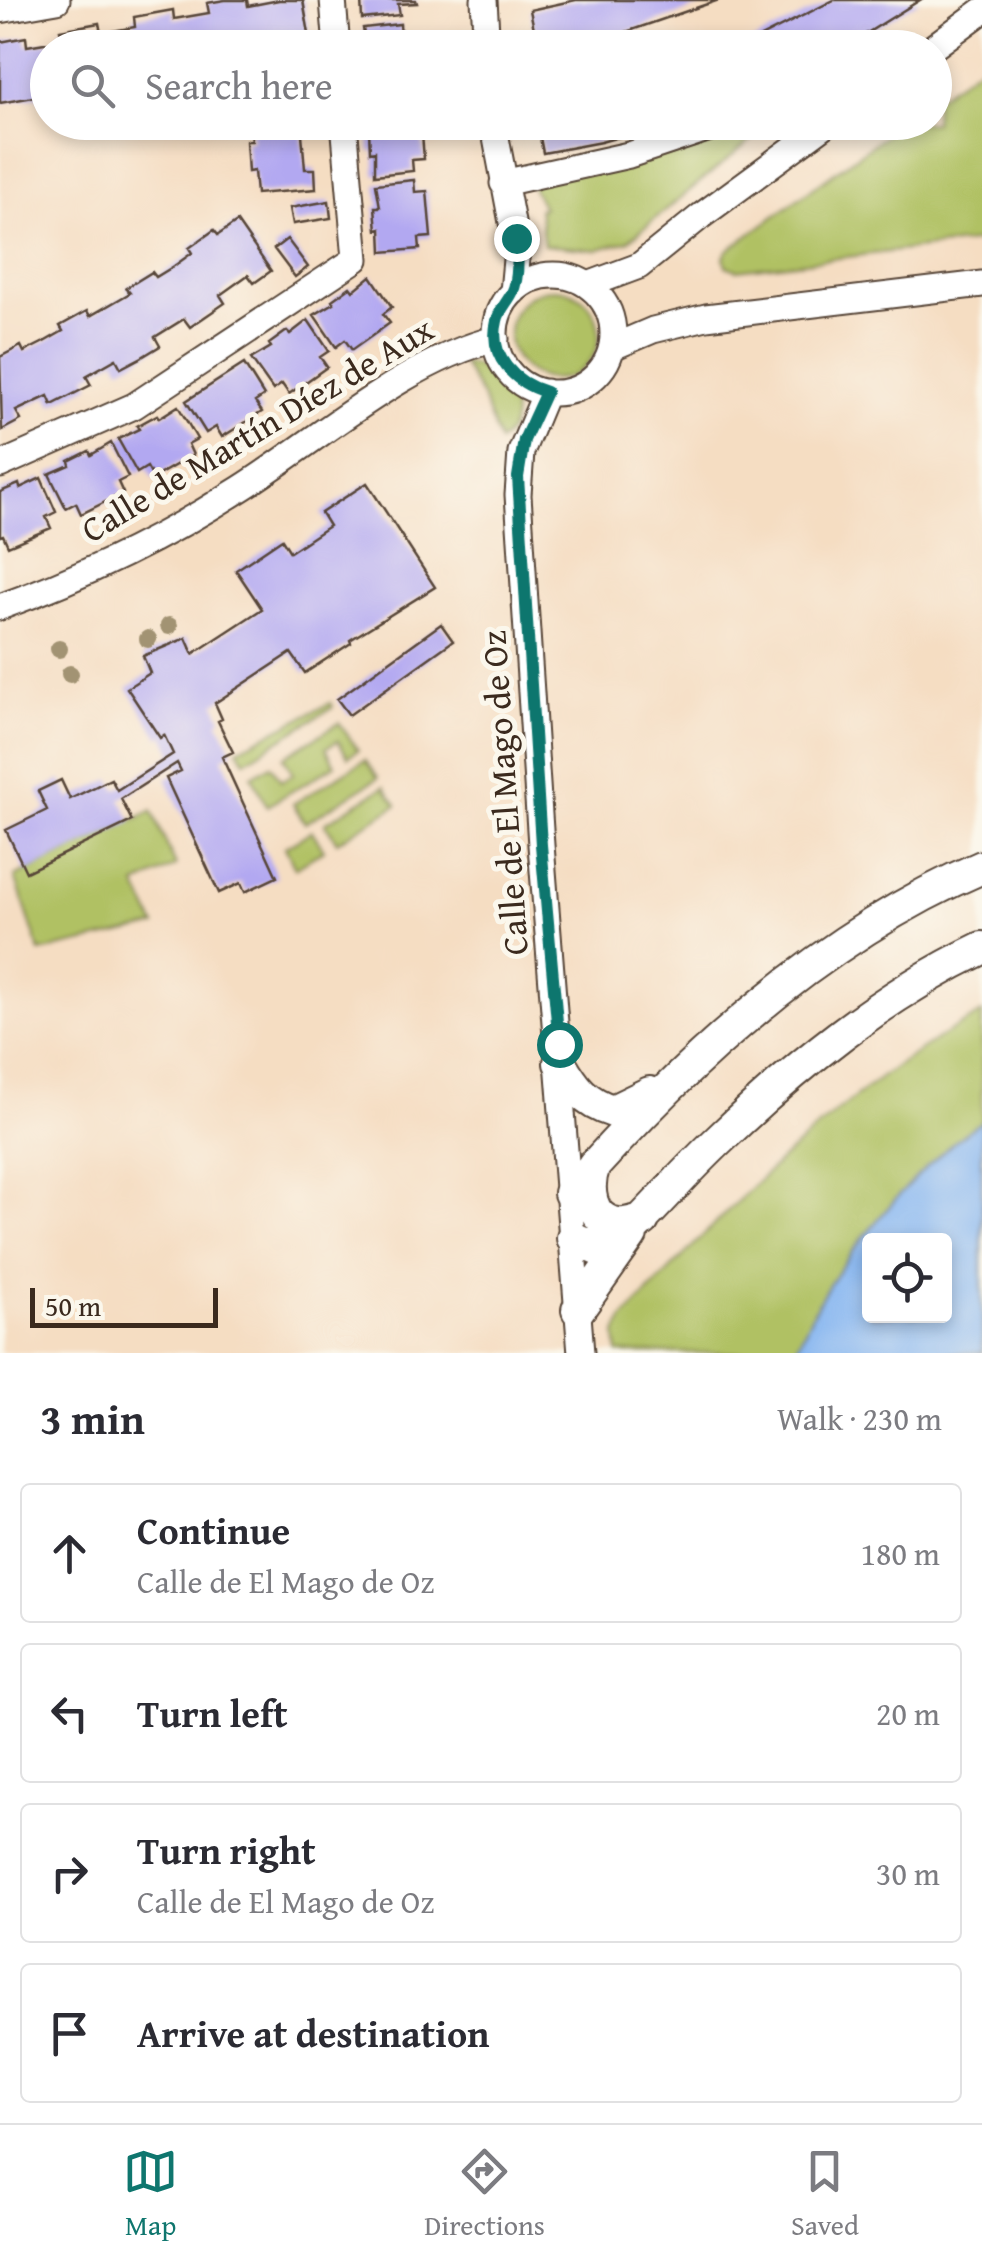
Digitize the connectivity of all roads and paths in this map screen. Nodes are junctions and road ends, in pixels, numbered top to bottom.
1 (56, 0) edge
2 (333, 0) edge
3 (484, 0) edge
4 (0, 10) edge
5 (982, 11) edge
6 (336, 30) edge
7 (486, 30) edge
8 (952, 33) edge
9 (346, 140) edge
10 (495, 140) edge
11 (672, 140) edge
12 (804, 140) edge
13 (503, 182) junction
14 (982, 284) edge
15 (588, 285) junction
16 (513, 292) junction
17 (496, 338) junction
18 (613, 346) junction
19 (546, 392) junction
20 (0, 465) edge
21 (0, 607) edge
22 (982, 867) edge
23 (982, 948) edge
24 (560, 1063) junction
25 (676, 1078) junction
26 (594, 1166) junction
27 (570, 1193) junction
28 (642, 1220) junction
29 (573, 1238) junction
30 (578, 1310) junction
31 (581, 1353) edge

1 - 4 street
2 - 6 street
3 - 7 street
5 - 8 street
9 - 20 street
10 - 13 street
11 - 13 street
12 - 15 street
13 - 16 street
14 - 18 street
15 - 16 street
15 - 18 street
16 - 17 street
17 - 19 street
17 - 21 street, Calle de Martín Díez de Aux
18 - 19 street
19 - 24 street, Calle de El Mago de Oz
22 - 25 main road
23 - 28 main road
24 - 25 main road
24 - 27 street, Calle de El Mago de Oz
25 - 26 main road
26 - 27 main road
26 - 28 main road
27 - 29 street, Calle de El Mago de Oz
28 - 29 main road
28 - 30 main road
29 - 30 street, Calle de El Mago de Oz
30 - 31 street, Calle de El Mago de Oz

